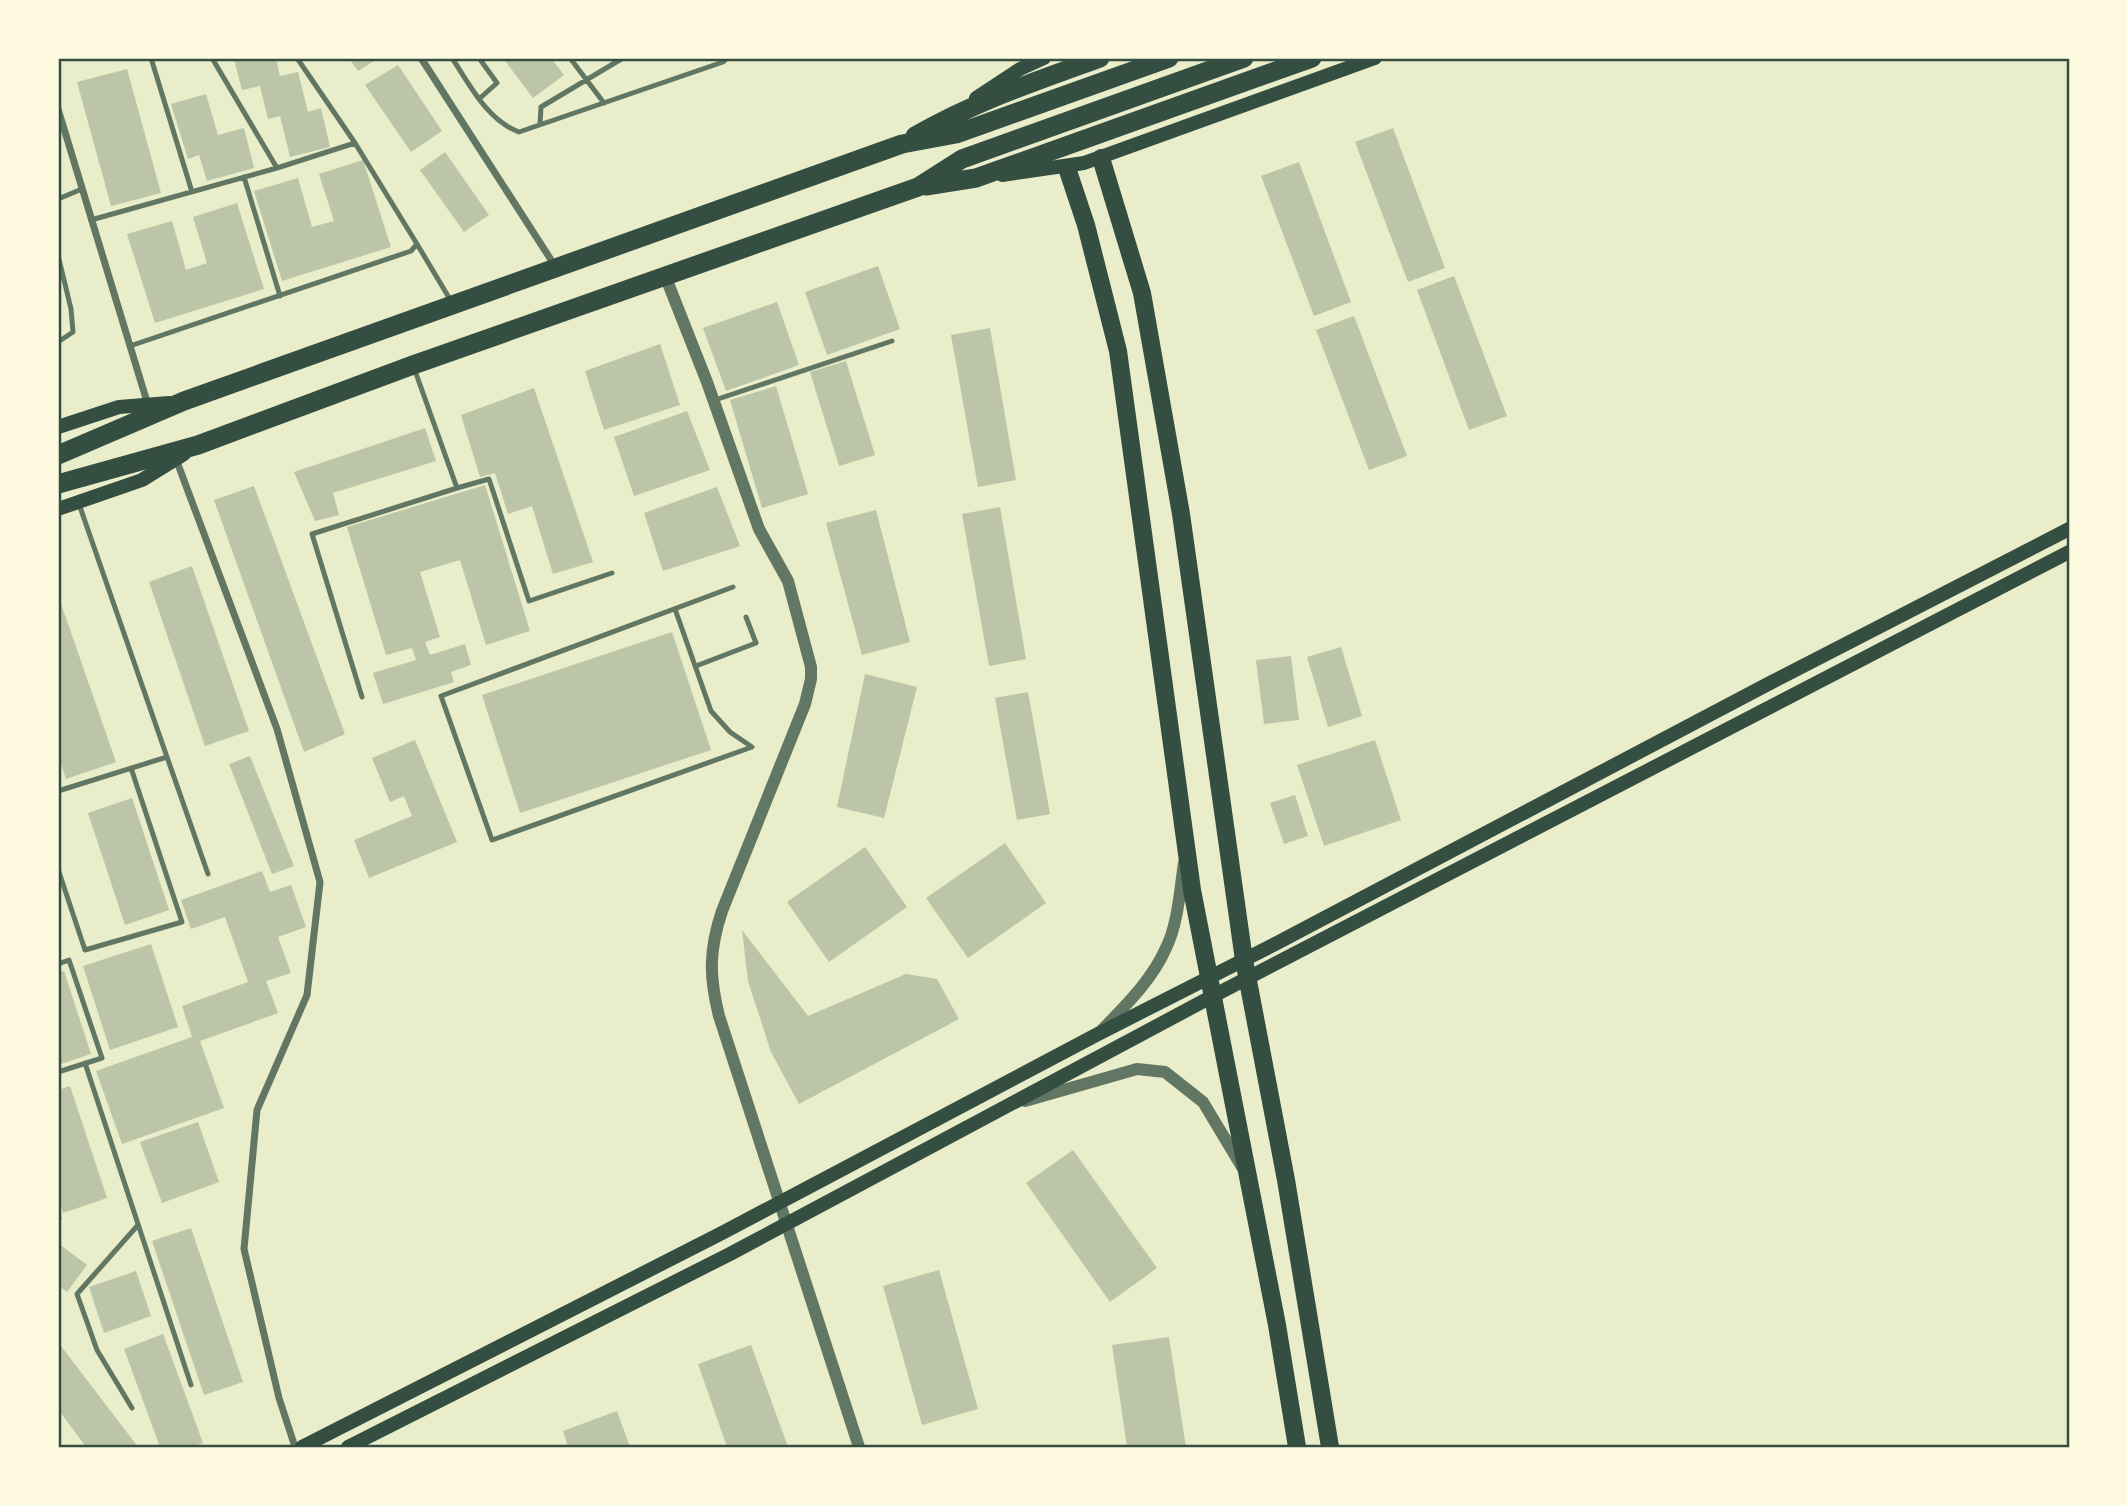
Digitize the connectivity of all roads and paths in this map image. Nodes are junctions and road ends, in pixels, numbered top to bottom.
1 (150, 58) edge
2 (212, 58) edge
3 (297, 58) edge
4 (421, 58) edge
5 (452, 58) edge
6 (479, 58) edge
7 (570, 58) edge
8 (623, 58) edge
9 (727, 58) edge
10 (1044, 58) edge
11 (1100, 58) edge
12 (1170, 58) edge
13 (1244, 58) edge
14 (1312, 58) edge
15 (1375, 58) edge
16 (1022, 70) edge
17 (585, 78) junction
18 (479, 99) junction
19 (604, 103) junction
20 (58, 109) edge
21 (540, 124) junction
22 (355, 143) junction
23 (902, 144) junction
24 (1101, 158) junction
25 (1067, 167) junction
26 (277, 168) junction
27 (244, 177) junction
28 (976, 178) junction
29 (918, 187) junction
30 (82, 189) junction
31 (192, 192) junction
32 (58, 199) edge
33 (92, 220) junction
34 (417, 244) junction
35 (58, 255) edge
36 (557, 269) junction
37 (666, 278) junction
38 (280, 296) junction
39 (453, 305) junction
40 (892, 341) dead end
41 (58, 342) edge
42 (130, 346) junction
43 (413, 365) junction
44 (714, 400) junction
45 (184, 401) junction
46 (148, 405) junction
47 (58, 427) edge
48 (198, 444) junction
49 (59, 455) edge
50 (176, 459) junction
51 (64, 482) edge
52 (457, 488) junction
53 (79, 502) junction
54 (58, 509) edge
55 (2069, 529) edge
56 (2069, 552) edge
57 (612, 573) dead end
58 (733, 587) dead end
59 (676, 609) junction
60 (746, 617) dead end
61 (696, 666) junction
62 (362, 697) dead end
63 (167, 757) junction
64 (131, 768) junction
65 (58, 791) edge
66 (1186, 852) junction
67 (58, 869) edge
68 (208, 874) dead end
69 (1244, 960) junction
70 (58, 964) edge
71 (1209, 977) junction
72 (1247, 979) junction
73 (1213, 996) junction
74 (1098, 1034) junction
75 (85, 1063) junction
76 (58, 1072) edge
77 (1005, 1107) junction
78 (1248, 1176) junction
79 (778, 1202) junction
80 (785, 1224) junction
81 (138, 1225) junction
82 (191, 1385) dead end
83 (132, 1408) dead end
84 (296, 1447) edge
85 (302, 1447) edge
86 (348, 1447) edge
87 (859, 1447) edge
88 (1297, 1447) edge
89 (1330, 1447) edge

1 - 31 lane
2 - 26 lane
3 - 22 lane
4 - 36 street
5 - 18 lane
6 - 18 lane
7 - 17 lane
8 - 17 lane
9 - 19 lane
10 - 16 main road
11 - 16 highway
12 - 23 highway
13 - 29 highway
14 - 28 highway
15 - 24 main road
16 - 23 highway
17 - 19 lane
17 - 21 lane
18 - 21 lane
19 - 21 lane
20 - 30 street
22 - 26 lane
22 - 34 lane
23 - 36 highway
24 - 25 main road
24 - 69 main road
25 - 28 main road
25 - 66 main road
26 - 27 lane
27 - 31 lane
27 - 38 lane
28 - 29 highway
29 - 37 highway
30 - 32 lane
30 - 33 street
31 - 33 lane
33 - 42 street
34 - 38 lane
34 - 39 lane
35 - 41 lane
36 - 39 highway
37 - 43 highway
37 - 44 street
38 - 42 lane
39 - 45 highway
40 - 44 lane
42 - 46 street
43 - 48 highway
43 - 52 lane
44 - 79 street
45 - 46 main road
45 - 49 highway
46 - 47 main road
48 - 50 main road
48 - 51 highway
50 - 53 main road
50 - 84 street
52 - 57 lane
52 - 62 lane
53 - 54 main road
53 - 63 lane
55 - 69 main road
56 - 72 main road
58 - 59 lane
59 - 61 lane
59 - 61 lane
60 - 61 lane
63 - 64 lane
63 - 68 lane
64 - 65 lane
64 - 67 lane
66 - 71 main road
66 - 74 street
69 - 71 main road
69 - 72 main road
70 - 75 lane
71 - 73 main road
71 - 74 main road
72 - 73 main road
72 - 89 main road
73 - 77 main road
73 - 78 main road
74 - 79 main road
75 - 76 lane
75 - 81 lane
77 - 78 street
77 - 80 main road
78 - 88 main road
79 - 80 street
79 - 85 main road
80 - 86 main road
80 - 87 street
81 - 82 lane
81 - 83 lane

